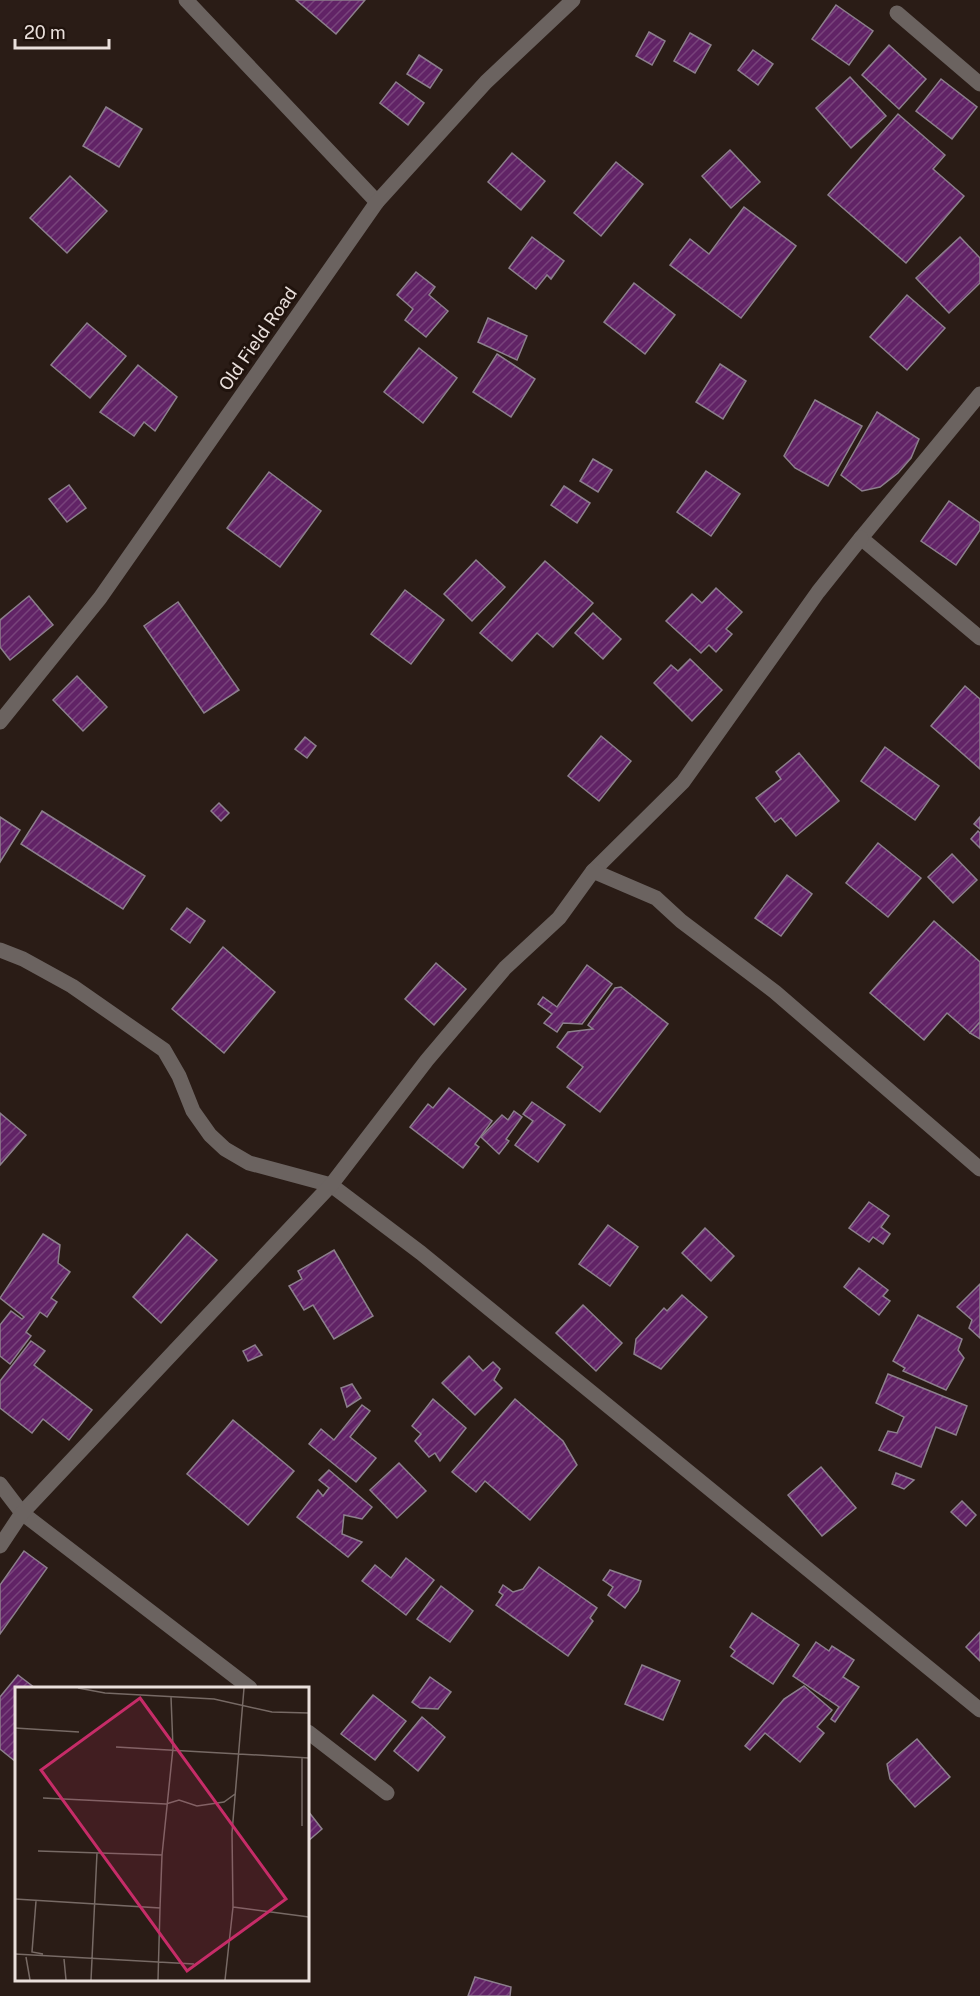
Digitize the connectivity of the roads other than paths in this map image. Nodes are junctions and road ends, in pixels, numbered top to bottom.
1 (186, 0) edge
2 (573, 0) edge
3 (897, 13) dead end
4 (980, 84) edge
5 (377, 202) junction
6 (980, 394) edge
7 (861, 538) junction
8 (980, 638) edge
9 (0, 722) edge
10 (593, 871) junction
11 (0, 950) edge
12 (980, 1169) edge
13 (331, 1185) junction
14 (0, 1484) edge
15 (22, 1513) junction
16 (0, 1546) edge
17 (247, 1687) edge
18 (980, 1710) edge
19 (309, 1733) edge
20 (387, 1793) dead end

1 - 5 street
2 - 5 street, Old Field Road
3 - 4 street
5 - 9 street, Old Field Road
6 - 7 street
7 - 8 street
7 - 10 street
10 - 12 street
10 - 13 street
11 - 13 street
13 - 15 street
13 - 18 street
14 - 15 street
15 - 16 street
15 - 17 street
19 - 20 street

